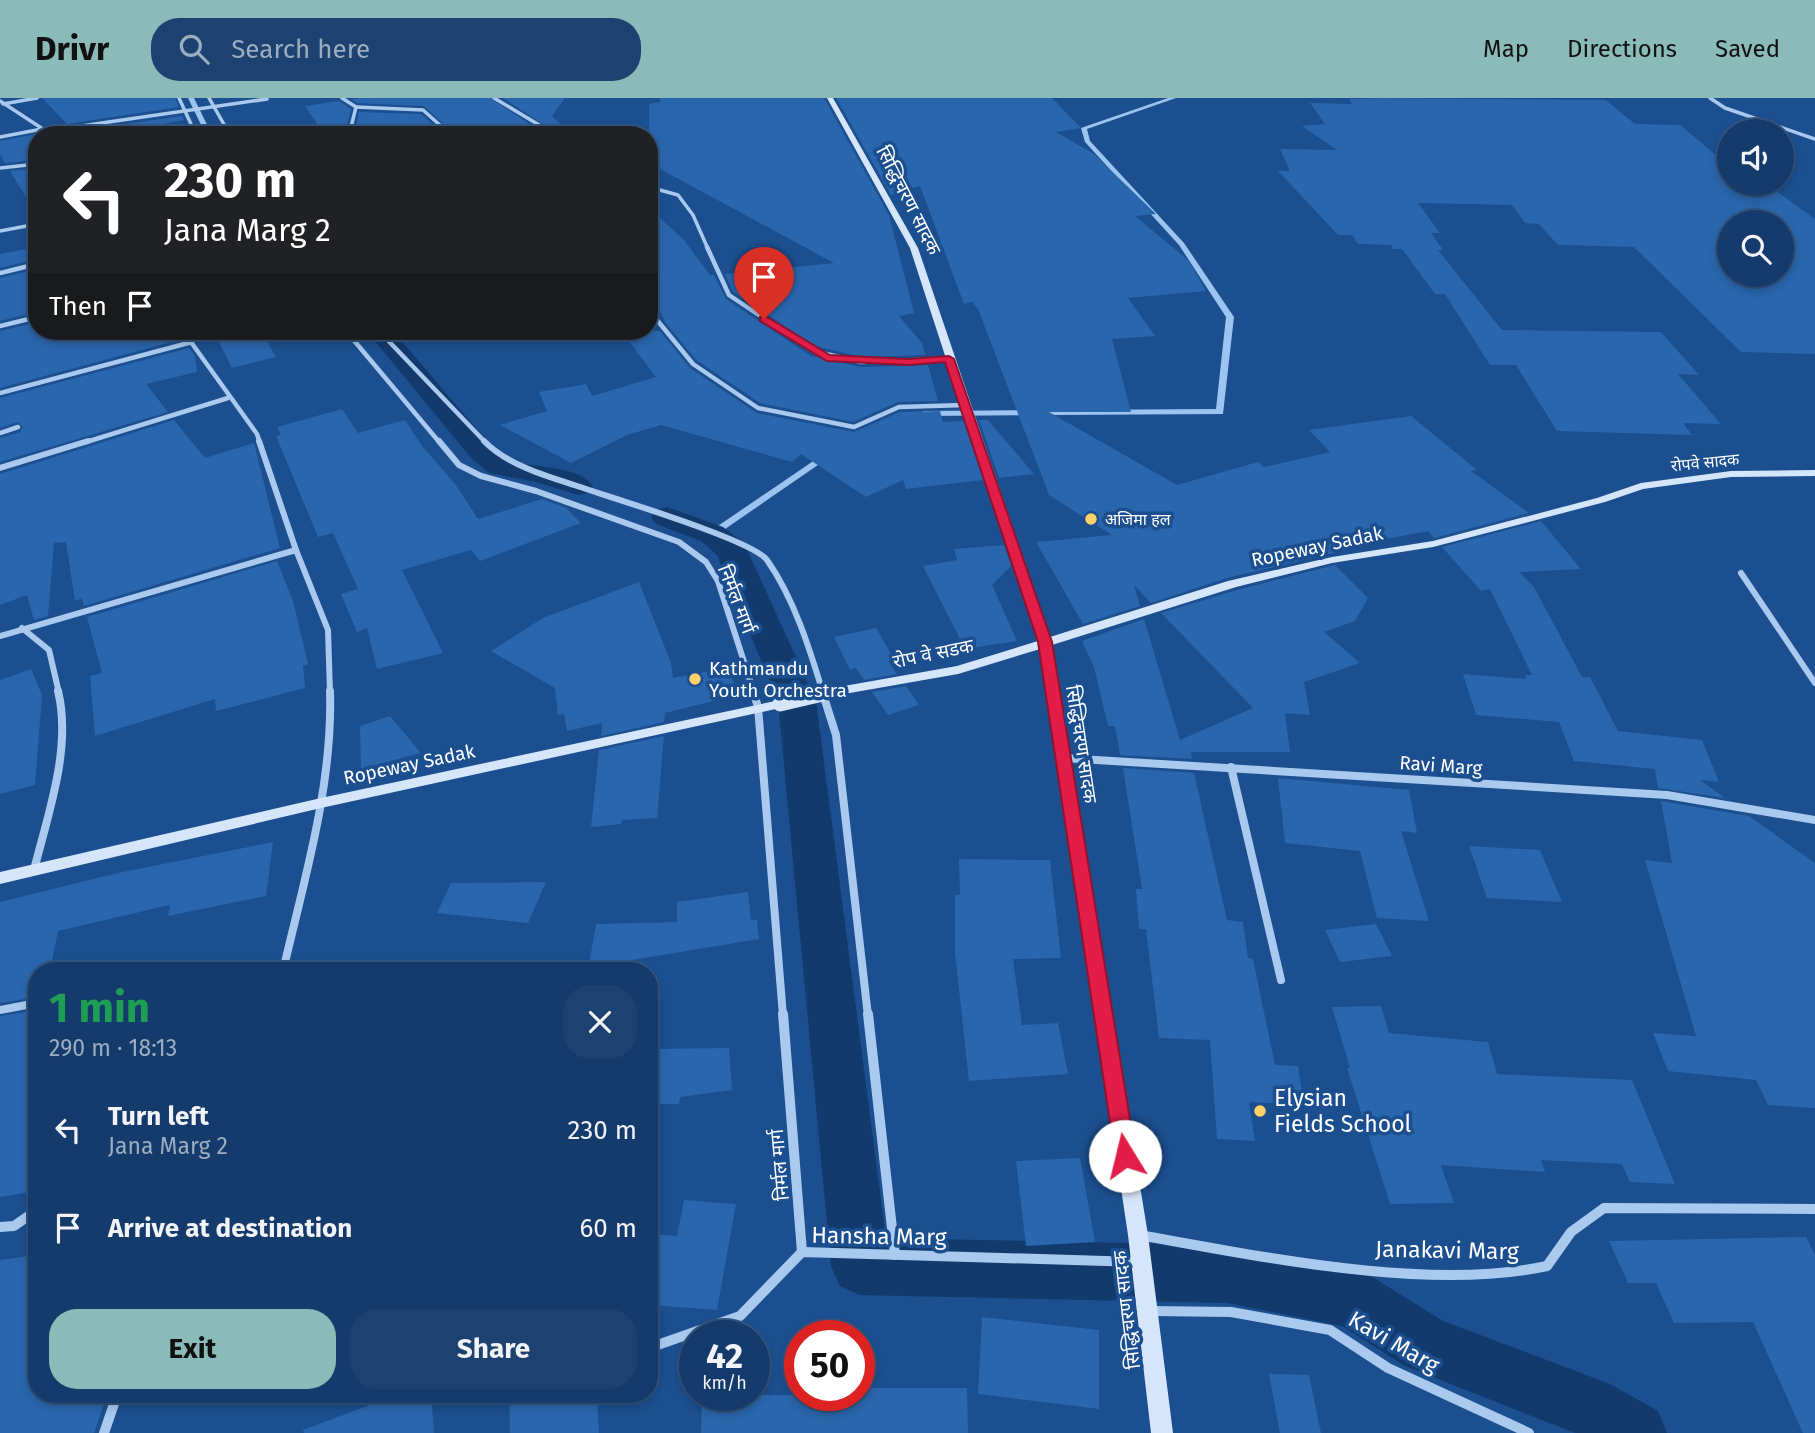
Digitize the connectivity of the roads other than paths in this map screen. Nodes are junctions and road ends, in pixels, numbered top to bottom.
1 (37, 98) edge
2 (178, 98) edge
3 (209, 98) edge
4 (277, 98) edge
5 (342, 98) edge
6 (494, 98) edge
7 (830, 98) edge
8 (1710, 98) edge
9 (266, 99) edge
10 (1, 103) edge
11 (214, 106) junction
12 (356, 107) junction
13 (186, 110) junction
14 (37, 126) edge
15 (85, 126) edge
16 (192, 126) edge
17 (225, 126) edge
18 (351, 126) edge
19 (441, 126) edge
20 (542, 126) edge
21 (28, 134) edge
22 (0, 137) edge
23 (1815, 139) edge
24 (28, 165) edge
25 (0, 168) edge
26 (658, 189) edge
27 (28, 226) edge
28 (0, 231) edge
29 (28, 266) edge
30 (0, 273) edge
31 (28, 319) edge
32 (658, 321) edge
33 (0, 326) edge
34 (354, 340) edge
35 (388, 340) edge
36 (192, 342) joint
37 (949, 359) junction
38 (0, 393) edge
39 (228, 398) junction
40 (965, 405) junction
41 (18, 427) dead end
42 (0, 433) edge
43 (0, 468) edge
44 (1815, 473) edge
45 (1601, 500) joint
46 (296, 550) junction
47 (1741, 573) dead end
48 (22, 628) junction
49 (0, 636) edge
50 (1045, 642) junction
51 (1815, 683) edge
52 (827, 693) joint
53 (758, 707) junction
54 (1063, 758) junction
55 (1231, 767) junction
56 (321, 803) junction
57 (1815, 820) edge
58 (34, 870) junction
59 (0, 878) edge
60 (285, 962) edge
61 (1281, 980) dead end
62 (28, 1005) edge
63 (0, 1010) edge
64 (1815, 1209) edge
65 (28, 1216) edge
66 (0, 1227) edge
67 (1138, 1235) junction
68 (802, 1252) junction
69 (895, 1255) junction
70 (1140, 1262) junction
71 (1146, 1311) junction
72 (658, 1345) edge
73 (114, 1403) edge
74 (104, 1433) edge
75 (1162, 1433) edge
76 (1529, 1433) edge

1 - 10 street
2 - 13 street
3 - 11 street
4 - 9 street
5 - 12 street
6 - 20 street
7 - 37 main road, सिद्धिचरण सादक
8 - 23 street
9 - 11 street
10 - 14 street
11 - 13 street
11 - 17 street
12 - 18 street
12 - 19 street
13 - 15 street
13 - 16 street
21 - 22 street
24 - 25 street
26 - 37 street
27 - 28 street
29 - 30 street
31 - 33 street
32 - 40 street
34 - 53 street, निर्मल मार्ग
35 - 69 street
36 - 38 street
36 - 39 street
37 - 40 main road, सिद्धिचरण सादक
39 - 43 street
39 - 46 street
40 - 50 main road, सिद्धिचरण सादक
41 - 42 street
44 - 45 main road, रोपवे सादक
45 - 50 main road, Ropeway Sadak
46 - 48 street
46 - 56 street
47 - 51 street
48 - 49 street
48 - 58 street
50 - 52 main road, रोप वे सडक
50 - 54 main road, सिद्धिचरण सादक
52 - 53 main road, Ropeway Sadak, bridge
53 - 56 main road, Ropeway Sadak
53 - 68 street, निर्मल मार्ग
54 - 55 street, Ravi Marg
54 - 67 main road, सिद्धिचरण सादक
55 - 57 street, Ravi Marg
55 - 61 street
56 - 58 main road, Ropeway Sadak
56 - 60 street
58 - 59 main road, Ropeway Sadak
62 - 63 street
64 - 67 street, Janakavi Marg
65 - 66 street
67 - 70 main road, सिद्धिचरण सादक
68 - 69 street, Hansha Marg
68 - 72 street, Hansha Marg
69 - 70 street, Hansha Marg
70 - 71 main road, सिद्धिचरण सादक
71 - 75 main road, सिद्धिचरण सादक
71 - 76 street, Kavi Marg
73 - 74 street

